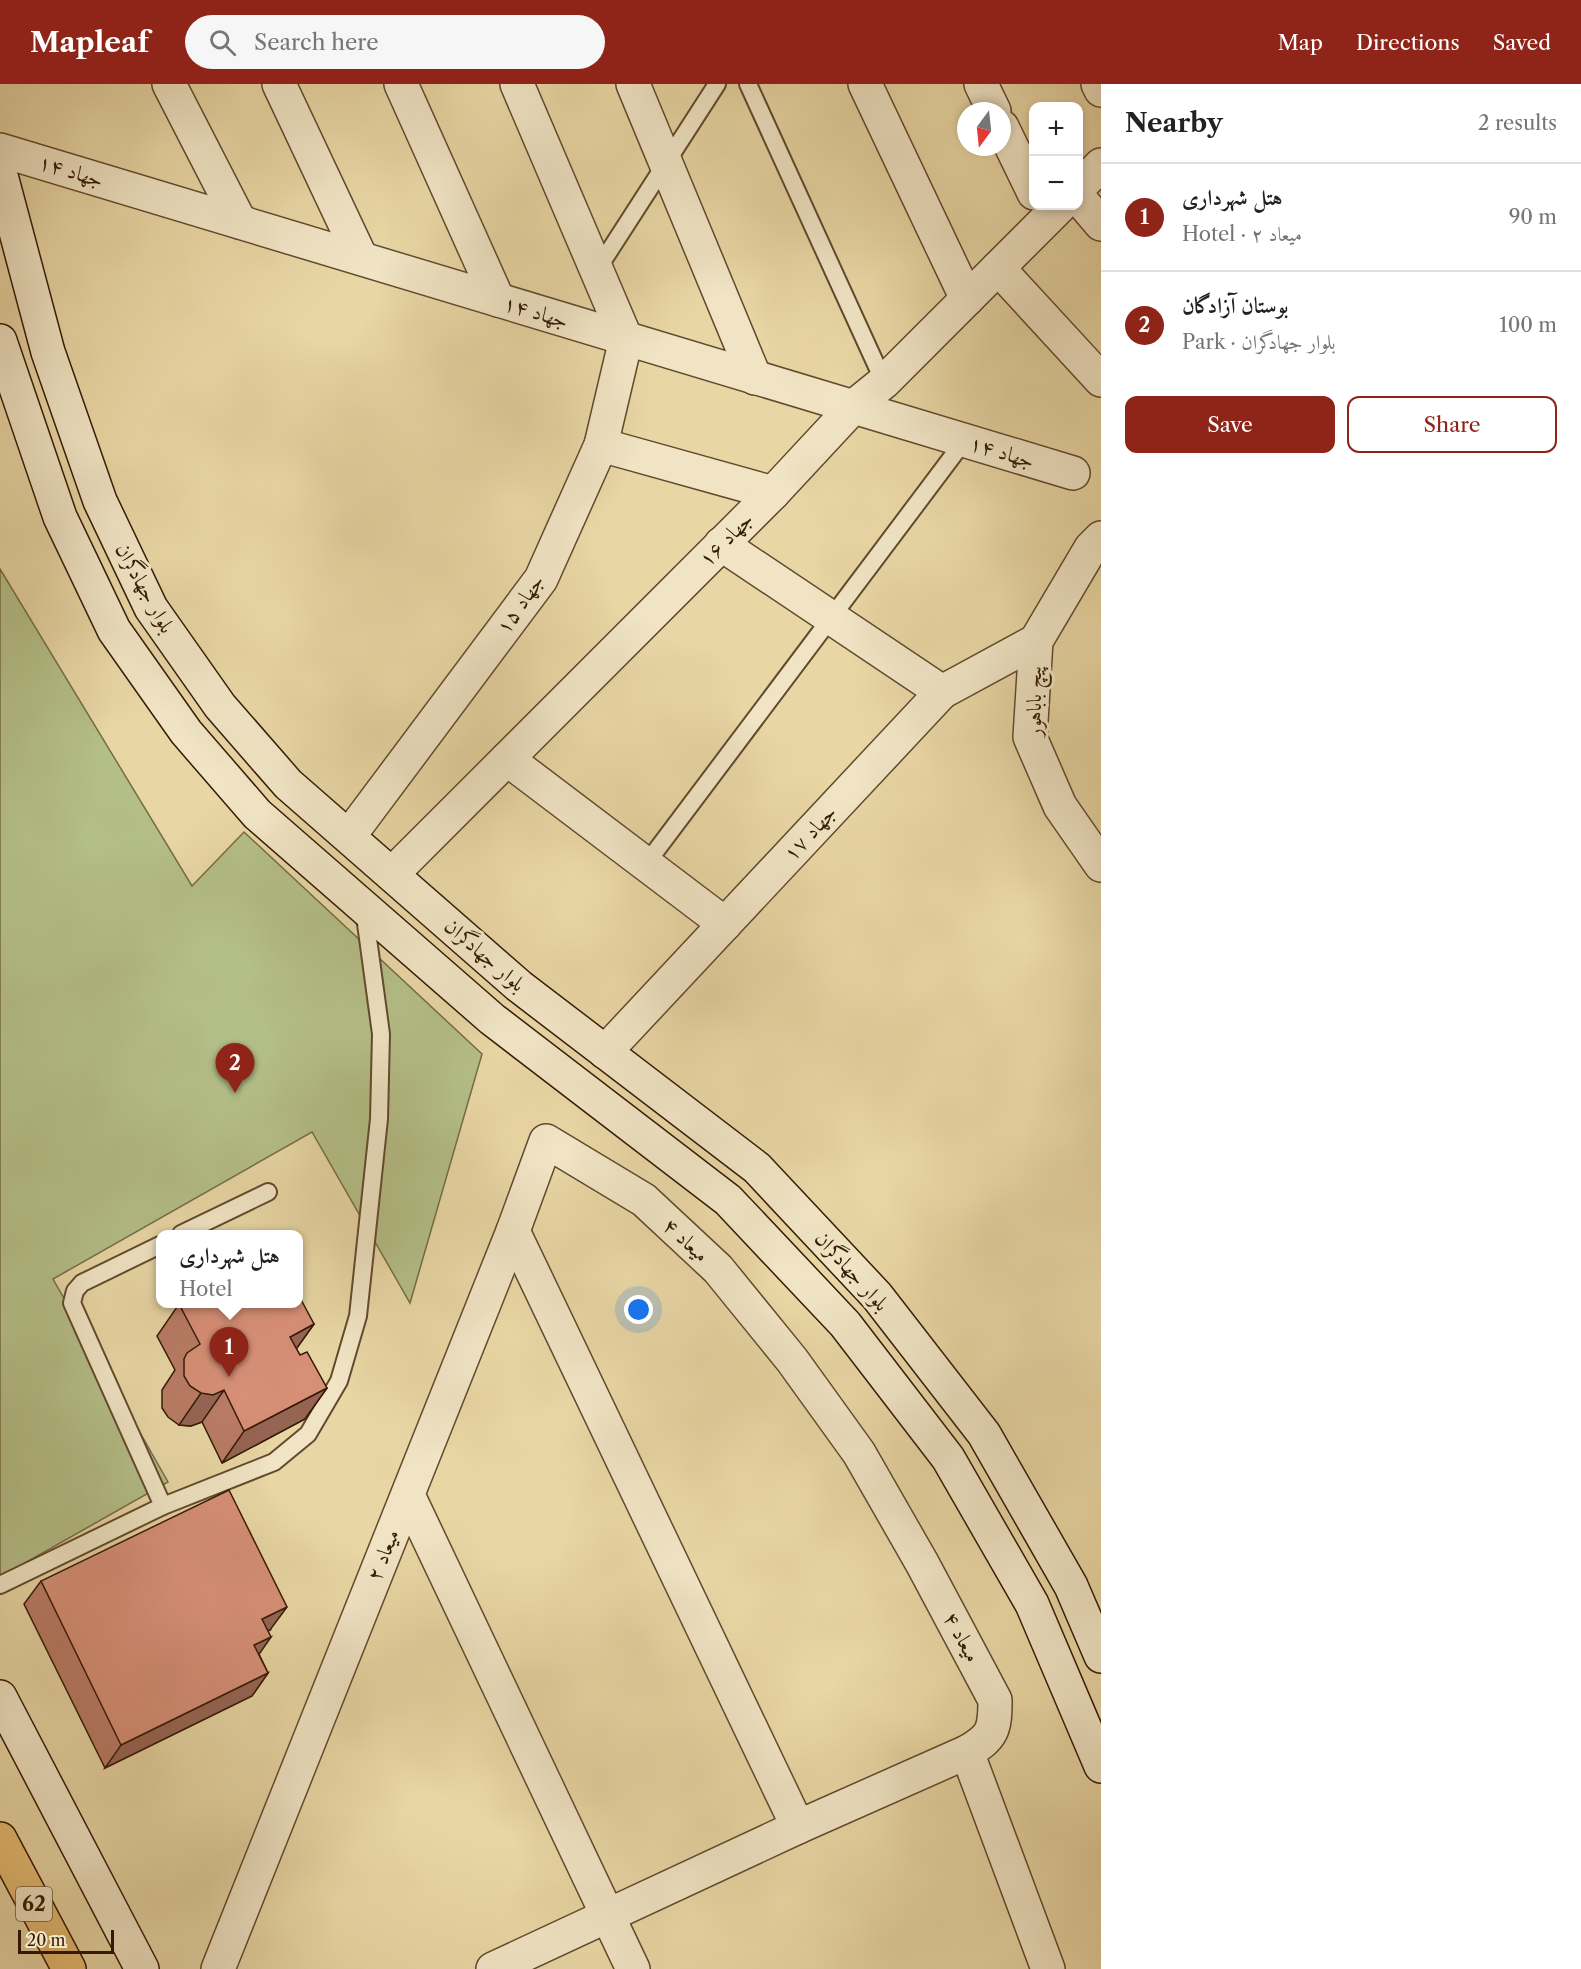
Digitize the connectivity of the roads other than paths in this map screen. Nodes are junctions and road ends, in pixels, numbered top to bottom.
1 (169, 84) edge
2 (279, 84) edge
3 (401, 84) edge
4 (517, 84) edge
5 (633, 84) edge
6 (717, 84) edge
7 (748, 84) edge
8 (865, 84) edge
9 (981, 84) edge
10 (1098, 84) edge
11 (1101, 90) edge
12 (990, 102) edge
13 (1011, 144) edge
14 (0, 150) edge
15 (666, 163) junction
16 (1101, 165) edge
17 (0, 172) edge
18 (1029, 177) edge
19 (1083, 183) edge
20 (1083, 203) edge
21 (1042, 210) edge
22 (240, 222) junction
23 (1101, 224) edge
24 (361, 258) junction
25 (998, 268) junction
26 (597, 270) junction
27 (967, 299) junction
28 (498, 300) junction
29 (626, 339) junction
30 (0, 341) edge
31 (755, 378) junction
32 (1101, 380) edge
33 (884, 382) junction
34 (853, 408) junction
35 (964, 441) junction
36 (602, 445) junction
37 (1073, 473) dead end
38 (773, 493) junction
39 (1101, 538) edge
40 (721, 544) junction
41 (831, 617) junction
42 (1036, 641) junction
43 (942, 692) junction
44 (507, 759) junction
45 (349, 836) junction
46 (646, 864) junction
47 (1101, 865) edge
48 (392, 874) junction
49 (363, 905) junction
50 (724, 924) junction
51 (605, 1052) junction
52 (546, 1141) joint
53 (268, 1192) dead end
54 (189, 1230) edge
55 (513, 1232) junction
56 (156, 1247) edge
57 (408, 1495) junction
58 (163, 1506) junction
59 (0, 1585) edge
60 (1101, 1656) edge
61 (0, 1697) edge
62 (968, 1752) junction
63 (1101, 1766) edge
64 (798, 1827) junction
65 (0, 1839) edge
66 (607, 1916) junction
67 (69, 1969) edge
68 (142, 1969) edge
69 (218, 1969) edge
70 (493, 1969) edge
71 (633, 1969) edge
72 (1048, 1969) edge

1 - 22 street
2 - 24 street
3 - 28 street
4 - 26 street
5 - 15 street
6 - 15 lane
7 - 33 lane
8 - 27 street
9 - 12 street
10 - 11 street
13 - 18 street
14 - 22 street, جهاد ۱۴
15 - 26 lane
15 - 31 street
16 - 19 street
17 - 45 street, بلوار جهادگران
20 - 23 street
21 - 25 street, جهاد ۱۶
22 - 24 street, جهاد ۱۴
24 - 28 street, جهاد ۱۴
25 - 27 street, جهاد ۱۶
25 - 32 street
26 - 29 street
27 - 33 street, جهاد ۱۶
28 - 29 street, جهاد ۱۴
29 - 31 street, جهاد ۱۴
29 - 36 street, جهاد ۱۵
30 - 49 street, بلوار جهادگران
31 - 34 street, جهاد ۱۴
33 - 34 street, جهاد ۱۶
34 - 35 street, جهاد ۱۴
34 - 38 street, جهاد ۱۶
35 - 37 street, جهاد ۱۴
35 - 41 lane
36 - 38 street
36 - 45 street, جهاد ۱۵
38 - 40 street, جهاد ۱۶
39 - 42 street, پیچ باباهور
40 - 41 street
40 - 44 street, جهاد ۱۶
41 - 43 street
41 - 46 lane
42 - 43 street, جهاد ۱۷
42 - 47 street, پیچ باباهور
43 - 50 street, جهاد ۱۷
44 - 46 street
44 - 48 street, جهاد ۱۶
45 - 48 street, بلوار جهادگران
46 - 50 street
48 - 51 street, بلوار جهادگران
49 - 58 lane
49 - 63 street, بلوار جهادگران
50 - 51 street, جهاد ۱۷
51 - 60 street, بلوار جهادگران
52 - 55 street, میعاد ۲
52 - 62 street, میعاد ۴
53 - 54 lane
55 - 57 street, میعاد ۲
55 - 64 street
56 - 58 lane
57 - 66 street
57 - 69 street, میعاد ۲
58 - 59 lane
61 - 68 street
62 - 64 street, میعاد ۴
62 - 72 street
64 - 66 street, میعاد ۴
65 - 67 highway, 62
66 - 70 street, میعاد ۴
66 - 71 street

